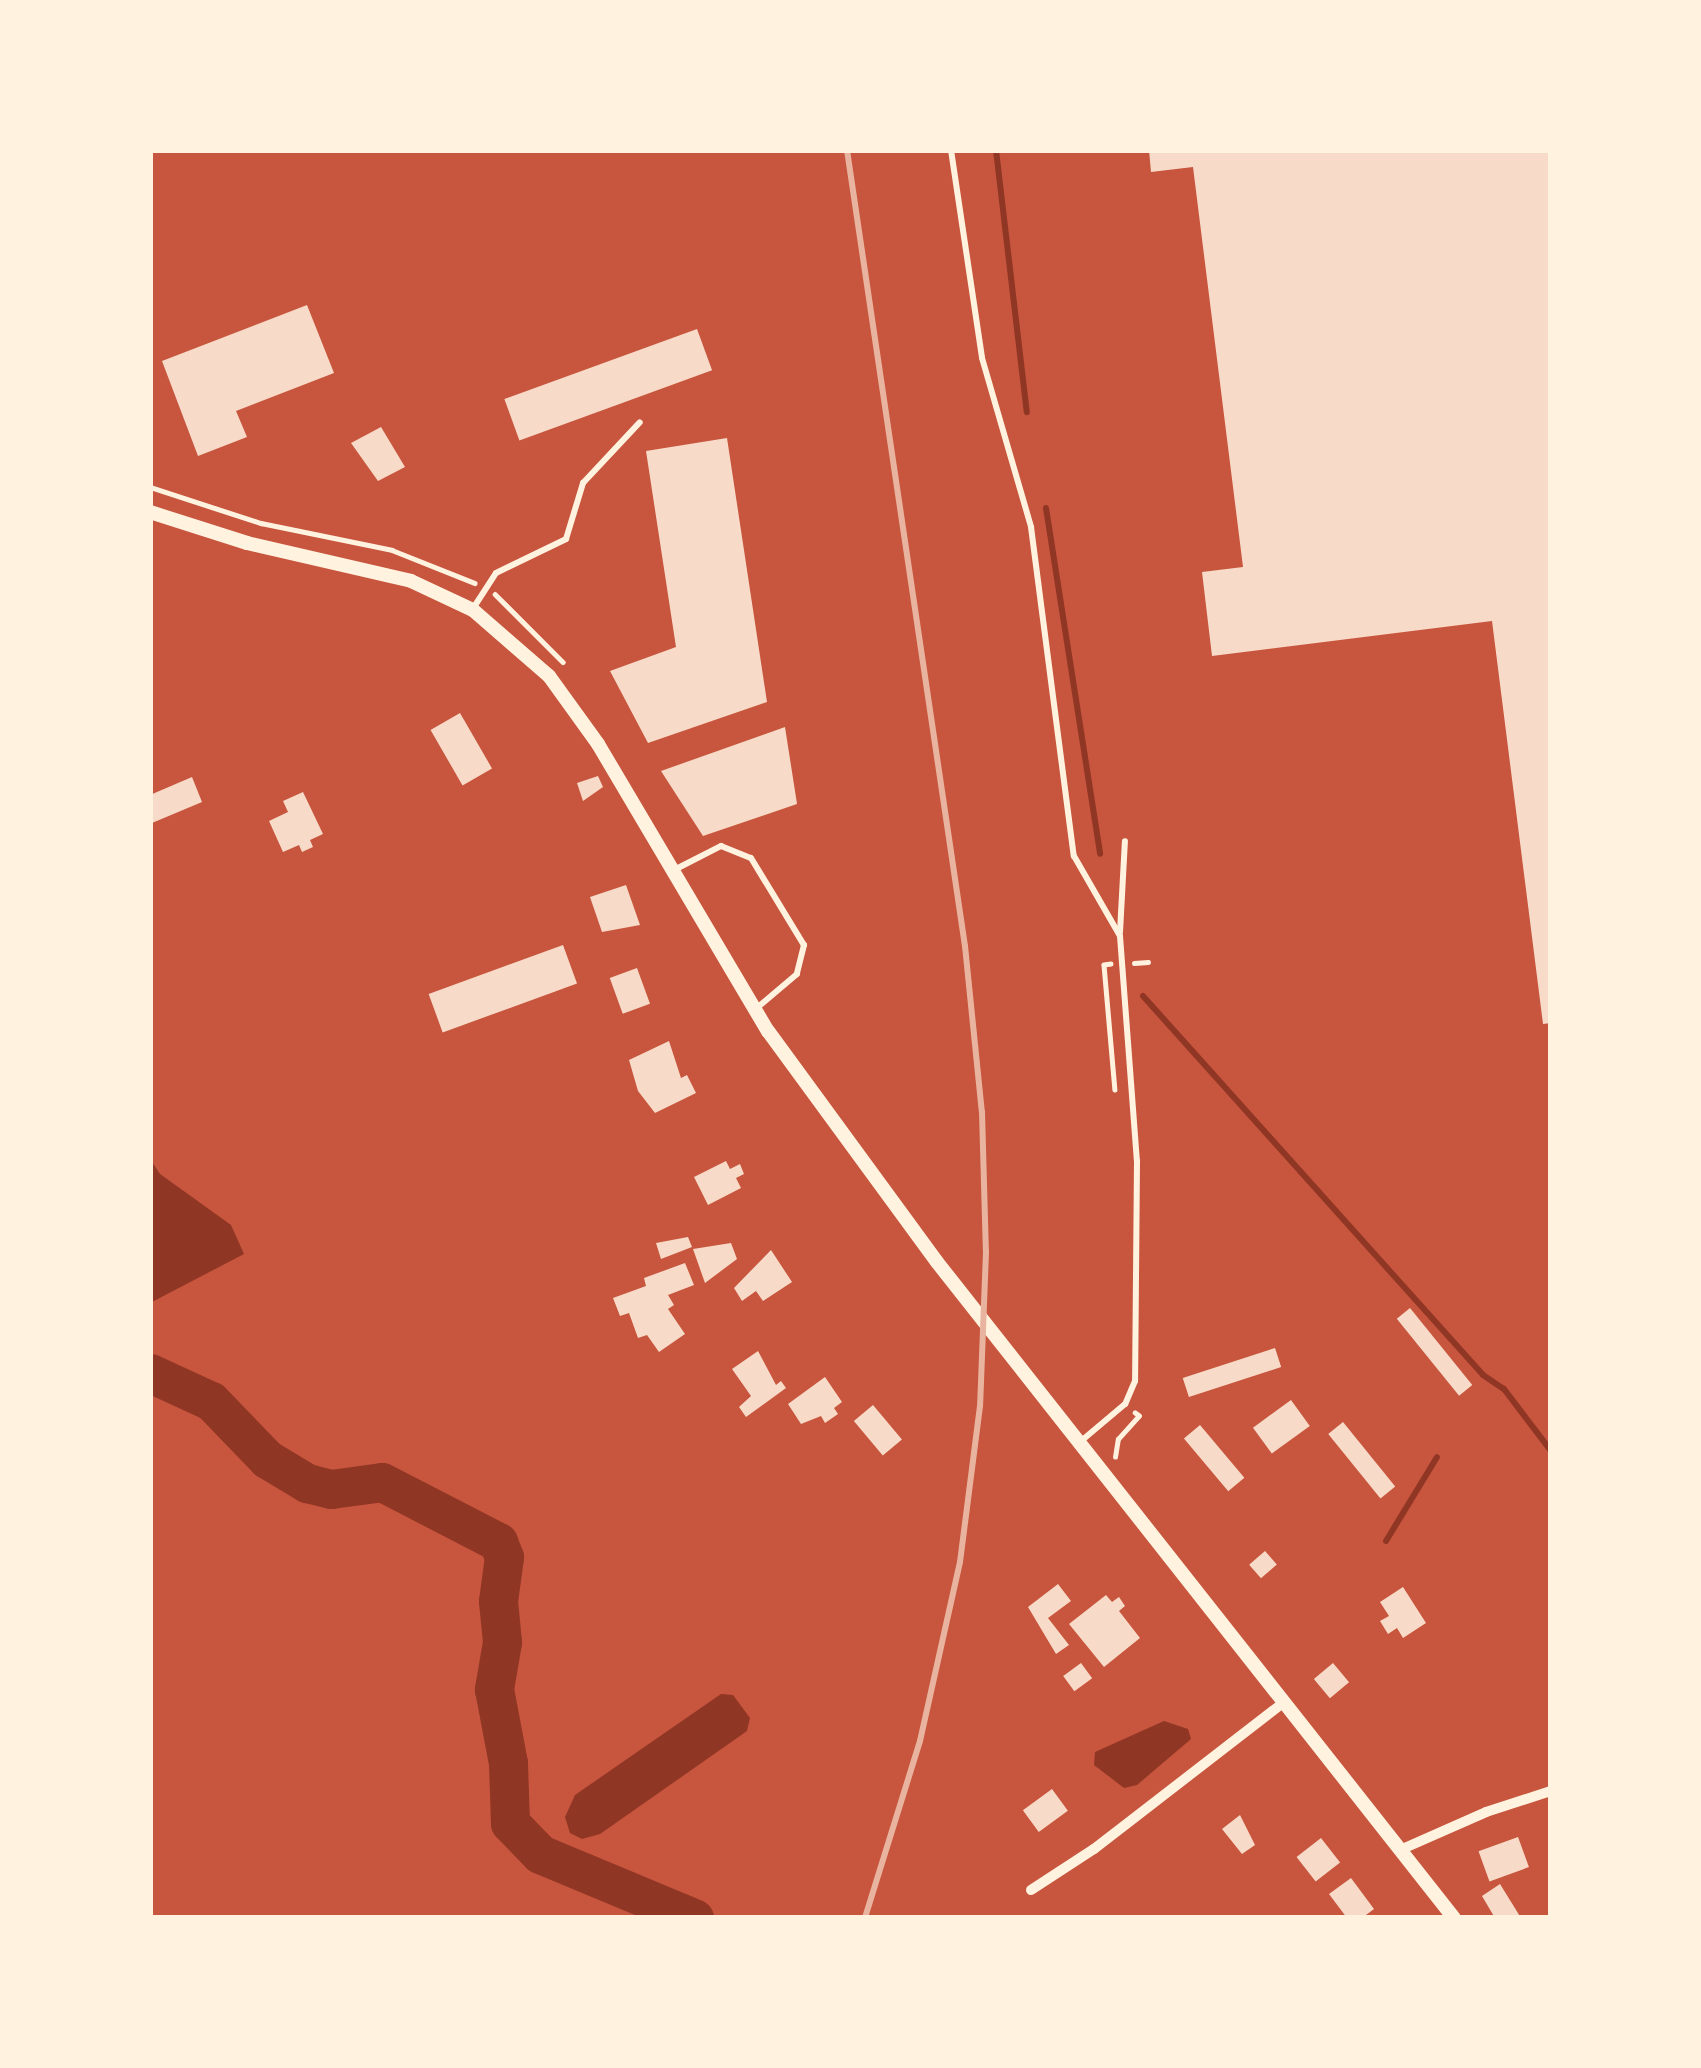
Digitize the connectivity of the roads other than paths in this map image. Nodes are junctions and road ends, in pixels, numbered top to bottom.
1 (951, 150) edge
2 (640, 422) dead end
3 (150, 512) edge
4 (473, 610) junction
5 (1125, 841) dead end
6 (672, 872) junction
7 (1120, 936) junction
8 (755, 1009) junction
9 (1078, 1443) junction
10 (1283, 1703) junction
11 (1551, 1790) edge
12 (1400, 1850) junction
13 (1031, 1890) dead end
14 (1454, 1918) edge

1 - 7 lane
2 - 4 lane
3 - 4 street
4 - 6 street
5 - 7 lane
6 - 8 street
6 - 8 lane
7 - 9 lane
8 - 9 street
9 - 10 street
10 - 12 street
10 - 13 street
11 - 12 street
12 - 14 street

